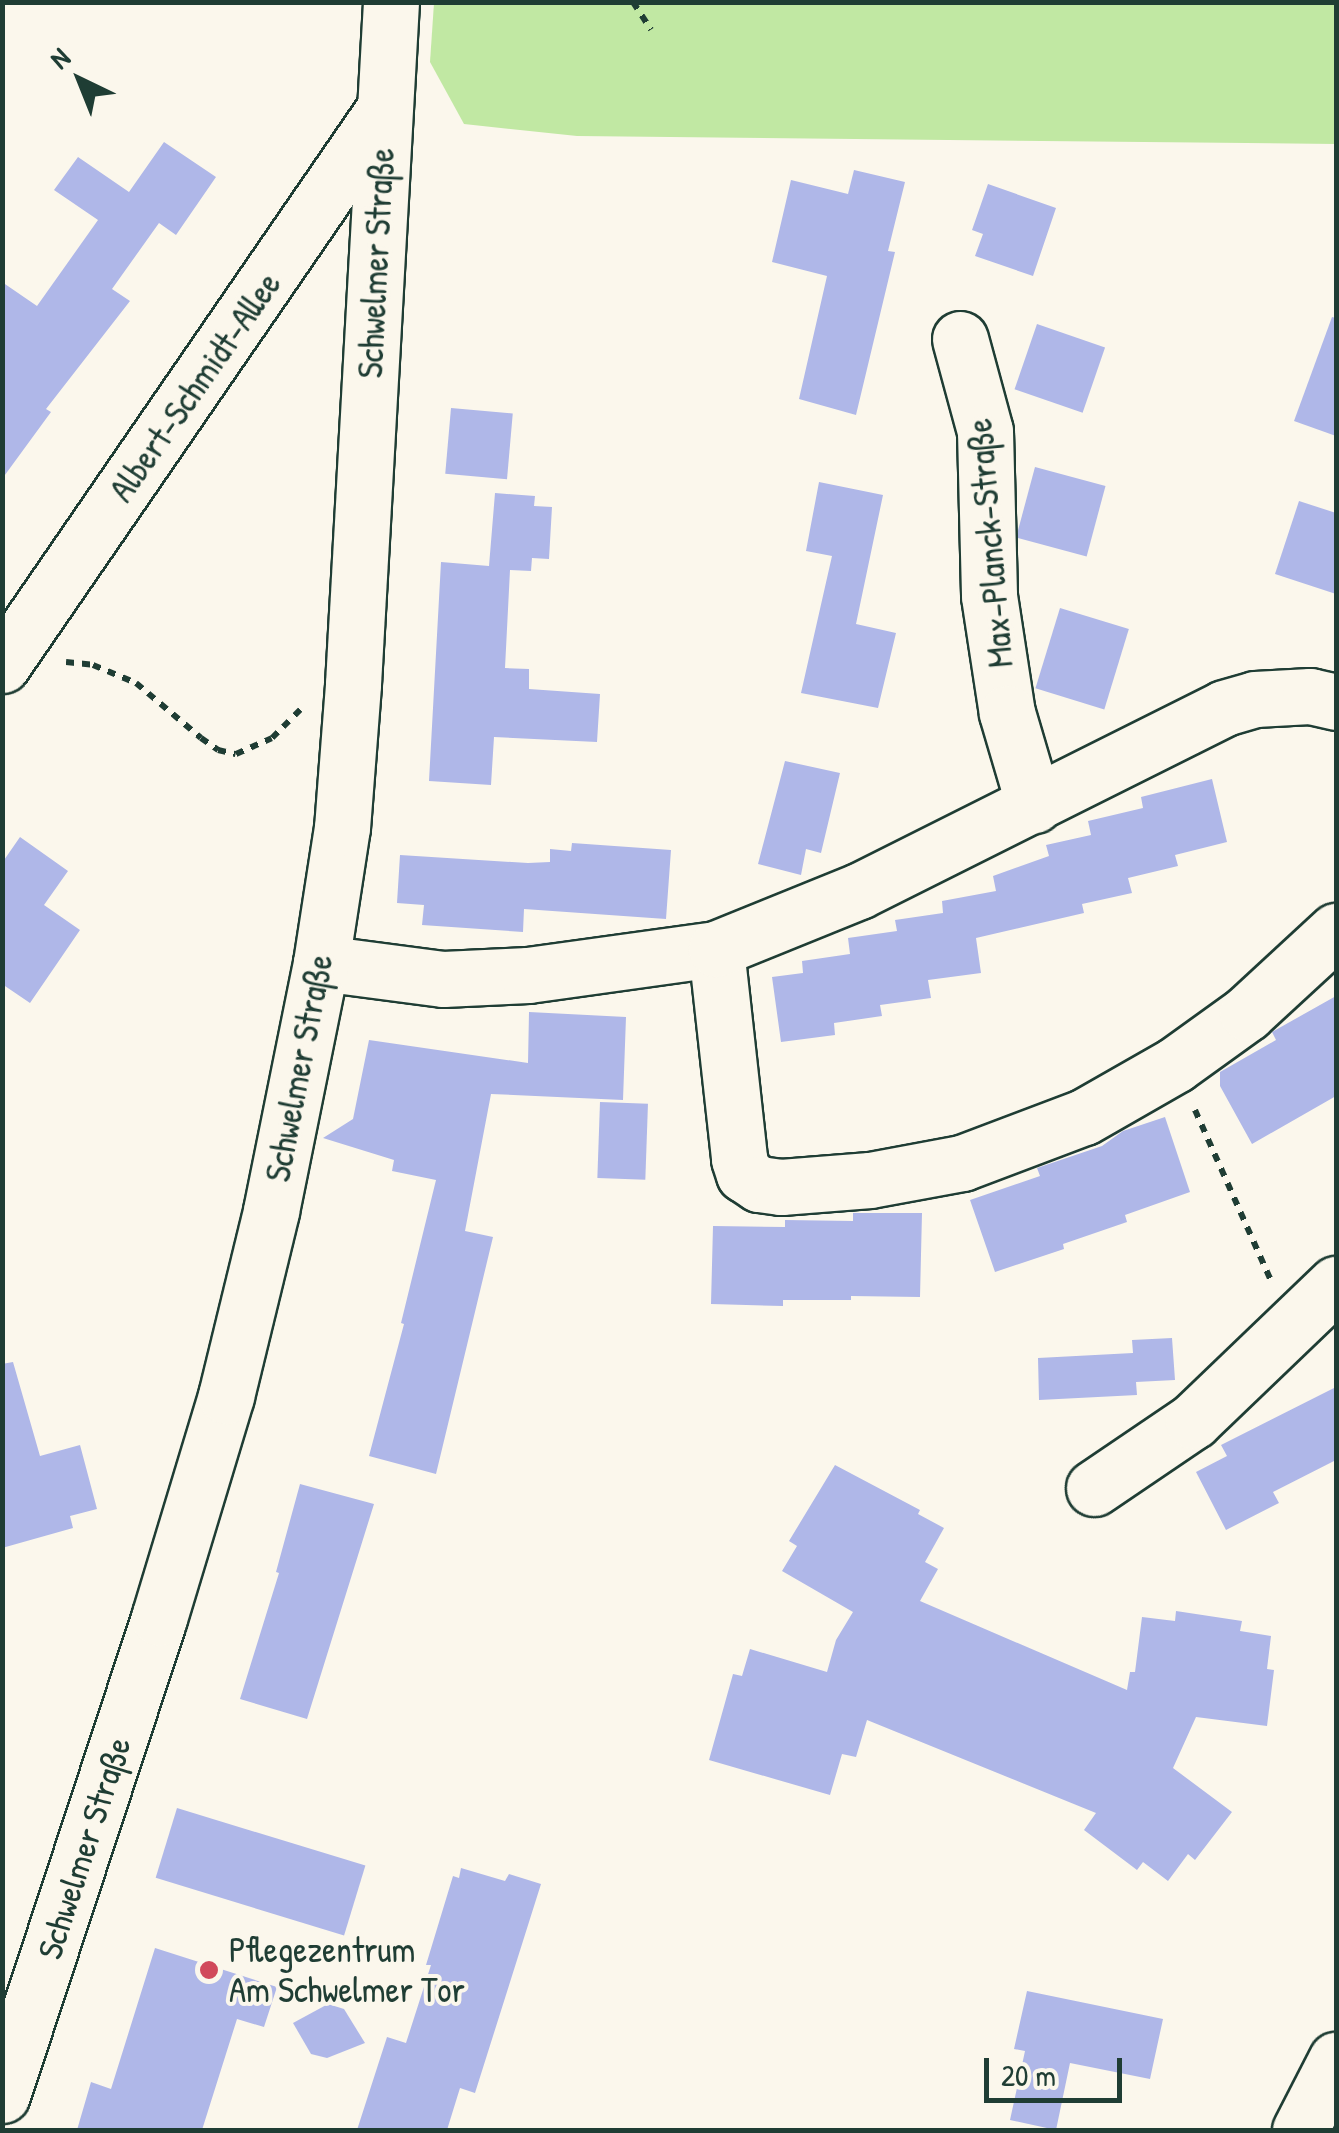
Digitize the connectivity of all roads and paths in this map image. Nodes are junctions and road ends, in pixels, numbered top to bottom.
1 (391, 2) edge
2 (633, 2) edge
3 (652, 30) dead end
4 (385, 107) junction
5 (960, 339) dead end
6 (7, 659) edge
7 (353, 684) junction
8 (1336, 702) edge
9 (1034, 805) junction
10 (1336, 930) edge
11 (716, 949) junction
12 (321, 963) junction
13 (1175, 1065) junction
14 (1336, 1284) edge
15 (1292, 1328) junction
16 (1094, 1488) dead end
17 (1336, 2060) edge
18 (2, 2095) edge
19 (1300, 2130) edge

1 - 4 street, Schwelmer Straße
2 - 3 path
4 - 6 street, Albert-Schmidt-Allee
4 - 7 street, Schwelmer Straße
5 - 9 street, Max-Planck-Straße
6 - 7 path
7 - 12 street, Schwelmer Straße
8 - 9 street
9 - 11 street
10 - 13 street
11 - 12 street
11 - 13 street
12 - 18 street, Schwelmer Straße
13 - 15 path
14 - 15 street
15 - 16 street
17 - 19 street

